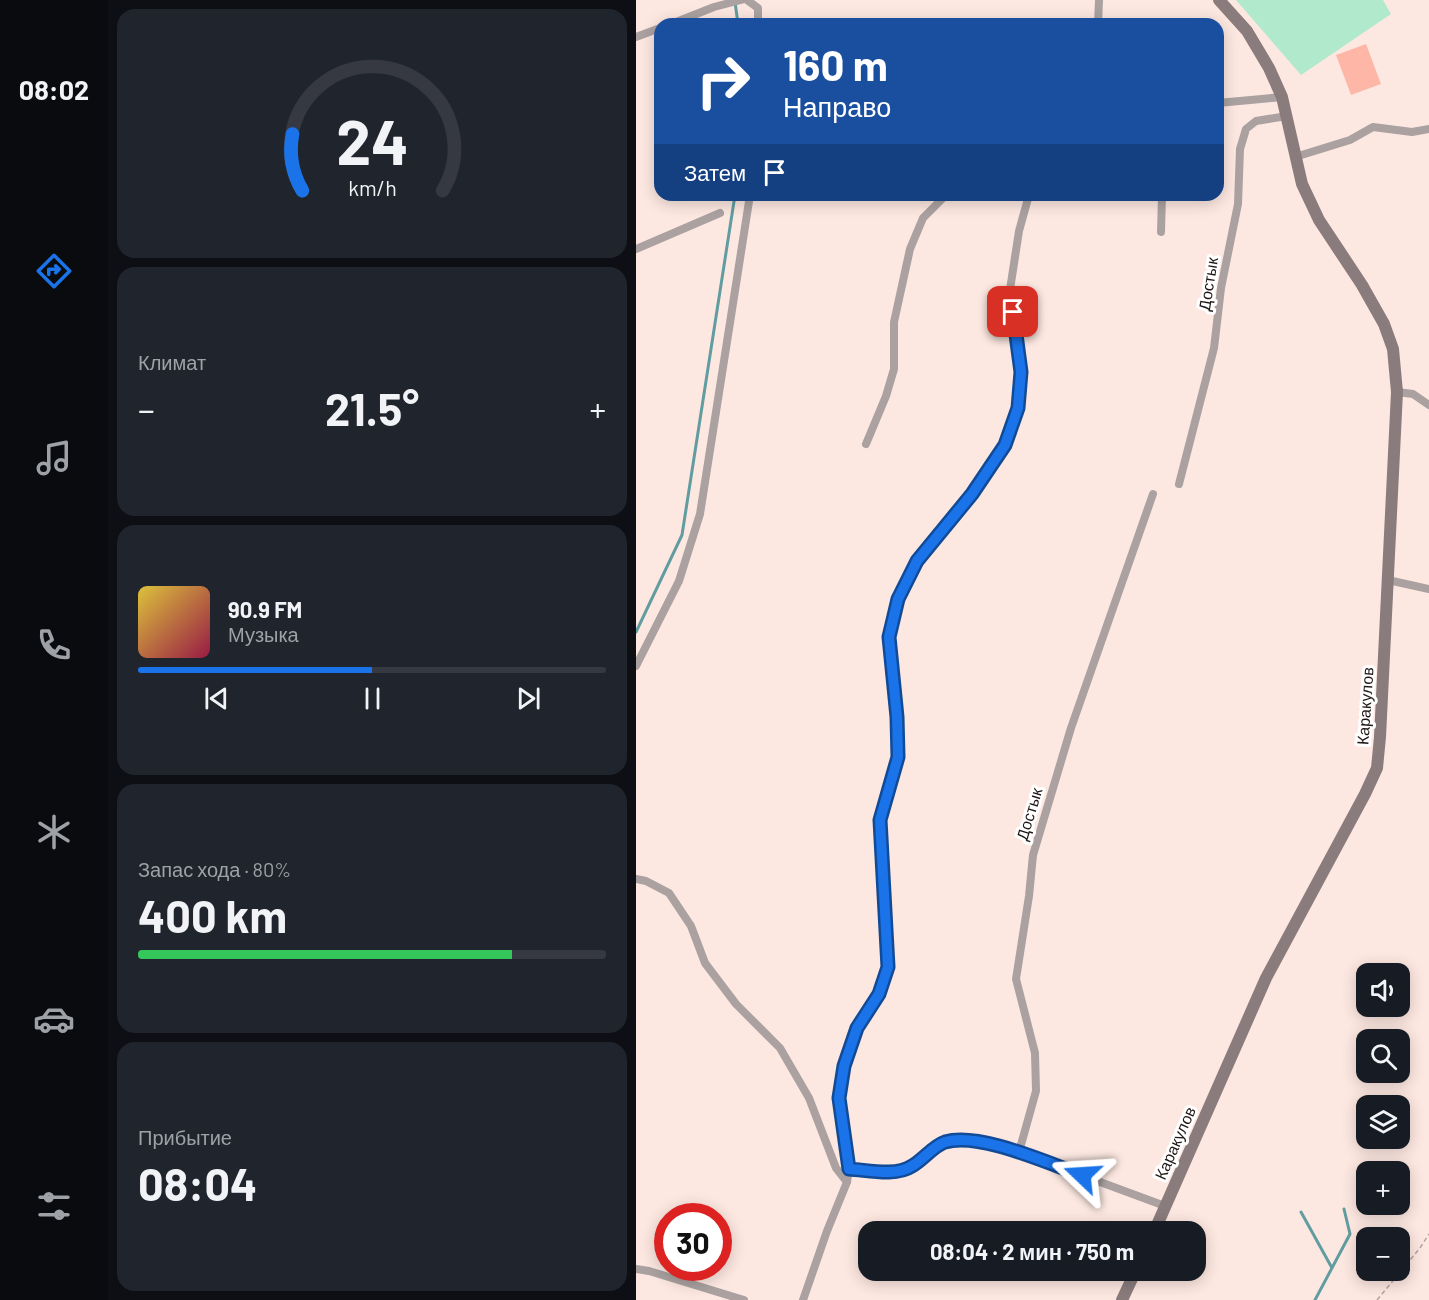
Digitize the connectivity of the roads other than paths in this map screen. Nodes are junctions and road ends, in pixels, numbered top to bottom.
1 (747, 0) edge
2 (1099, 0) edge
3 (1219, 0) edge
4 (736, 1) edge
5 (757, 4) edge
6 (688, 18) edge
7 (1098, 18) edge
8 (654, 30) edge
9 (636, 37) edge
10 (1282, 97) junction
11 (1224, 102) edge
12 (1287, 116) junction
13 (1429, 129) edge
14 (1295, 157) junction
15 (749, 201) edge
16 (940, 201) edge
17 (1027, 201) edge
18 (1162, 201) edge
19 (720, 213) dead end
20 (1161, 232) dead end
21 (636, 249) edge
22 (1397, 392) junction
23 (1429, 405) edge
24 (866, 444) dead end
25 (1179, 484) dead end
26 (1153, 494) dead end
27 (1388, 580) junction
28 (1429, 589) edge
29 (636, 666) edge
30 (636, 879) edge
31 (1019, 1152) junction
32 (849, 1169) junction
33 (847, 1182) junction
34 (1165, 1206) junction
35 (1159, 1221) edge
36 (636, 1269) edge
37 (1131, 1281) edge
38 (744, 1300) edge
39 (803, 1300) edge
40 (1122, 1300) edge

1 - 5 street
2 - 7 street
3 - 10 main road, Каракулов
4 - 6 street
8 - 9 street
10 - 11 street
10 - 12 main road, Каракулов
12 - 14 main road, Каракулов
12 - 25 street, Достык
13 - 14 street
14 - 22 main road, Каракулов
15 - 29 street
16 - 24 street
17 - 32 street
18 - 20 street
19 - 21 street
22 - 23 street
22 - 27 main road, Каракулов
26 - 31 street, Достык
27 - 28 street
27 - 34 main road, Каракулов
30 - 33 street
31 - 32 street
31 - 34 street
32 - 33 street
33 - 39 street
34 - 35 main road, Каракулов
36 - 38 street
37 - 40 main road

